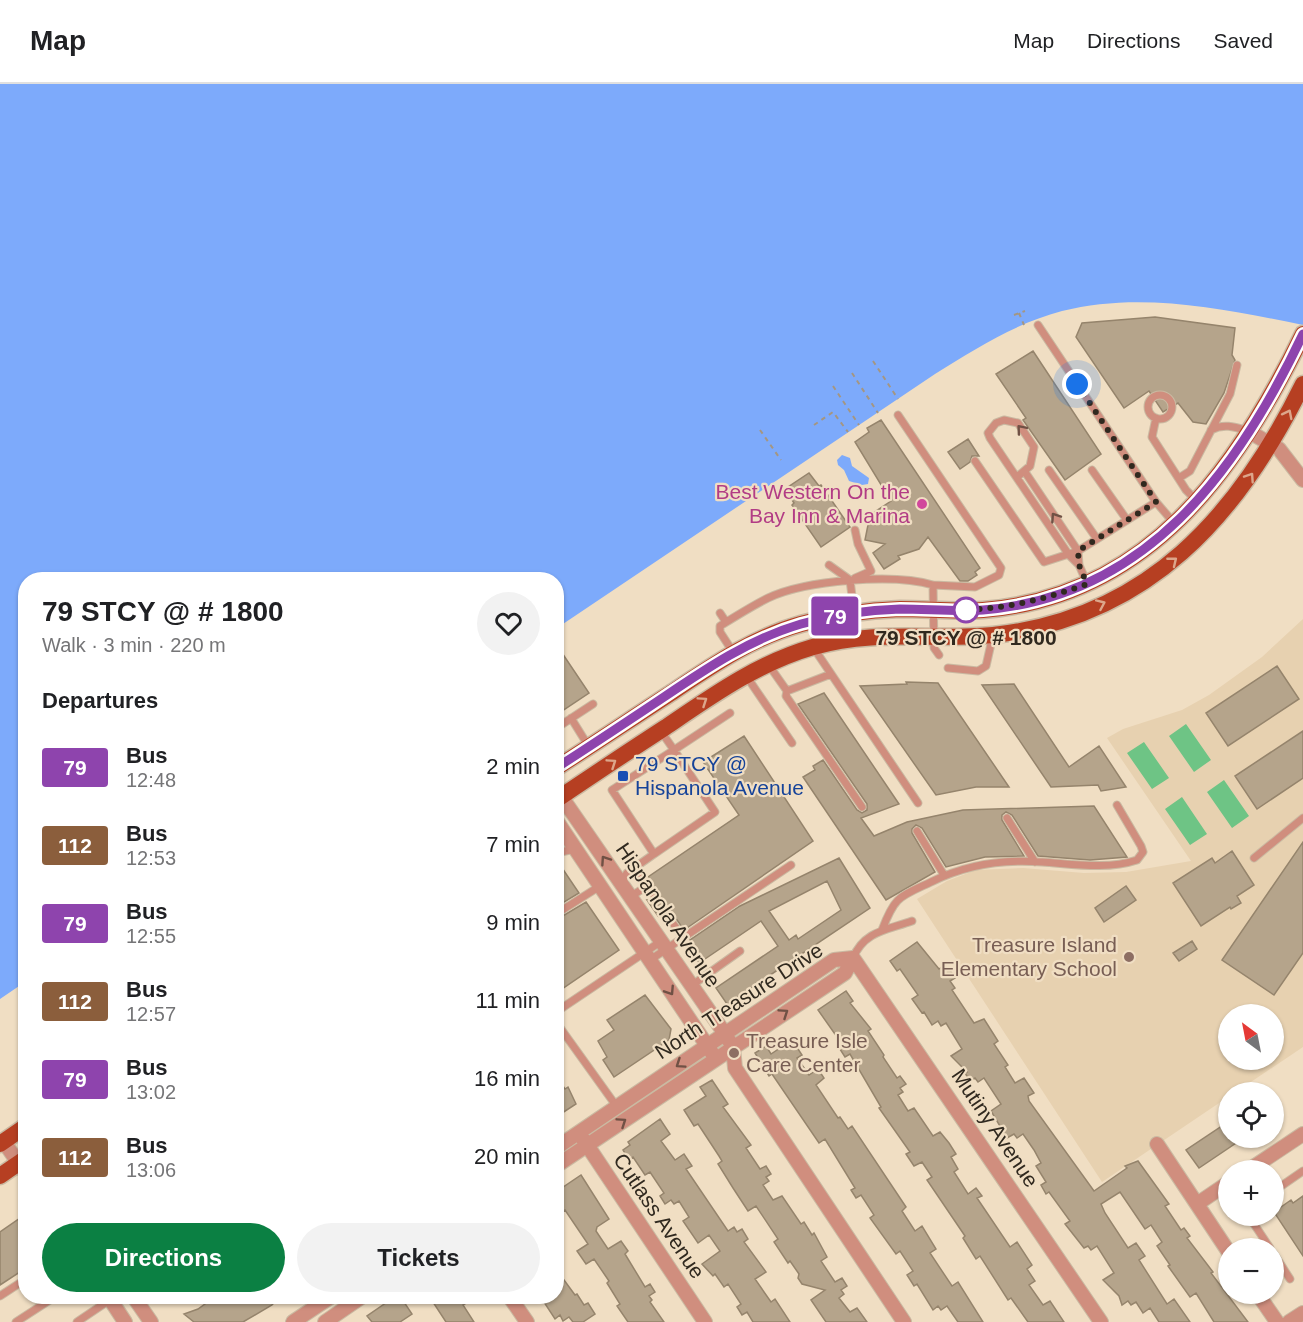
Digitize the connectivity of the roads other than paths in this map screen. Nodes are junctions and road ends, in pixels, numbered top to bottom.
1 (1038, 325) dead end
2 (1303, 335) edge
3 (1237, 365) dead end
4 (1303, 384) edge
5 (898, 415) dead end
6 (1156, 418) dead end
7 (1211, 430) junction
8 (1248, 431) junction
9 (1272, 444) junction
10 (975, 461) dead end
11 (1049, 470) dead end
12 (1092, 470) dead end
13 (1025, 472) junction
14 (1017, 477) junction
15 (1179, 478) junction
16 (1303, 480) edge
17 (1156, 502) junction
18 (1198, 502) junction
19 (1127, 520) junction
20 (1176, 525) junction
21 (855, 530) dead end
22 (1097, 540) junction
23 (1078, 551) junction
24 (1069, 555) junction
25 (829, 565) dead end
26 (1079, 565) junction
27 (1110, 572) junction
28 (850, 580) junction
29 (1087, 584) junction
30 (933, 585) junction
31 (1124, 594) junction
32 (935, 610) junction
33 (854, 612) junction
34 (720, 613) dead end
35 (726, 622) junction
36 (934, 635) junction
37 (993, 635) junction
38 (813, 647) junction
39 (733, 652) junction
40 (939, 654) dead end
41 (768, 664) junction
42 (712, 665) junction
43 (948, 668) dead end
44 (831, 674) junction
45 (745, 675) junction
46 (726, 686) junction
47 (787, 691) junction
48 (593, 704) dead end
49 (730, 713) dead end
50 (571, 718) junction
51 (564, 723) edge
52 (660, 730) junction
53 (792, 743) dead end
54 (589, 747) junction
55 (674, 750) junction
56 (564, 763) edge
57 (564, 792) edge
58 (564, 802) edge
59 (918, 802) dead end
60 (1117, 805) dead end
61 (861, 807) dead end
62 (1007, 818) dead end
63 (1303, 818) edge
64 (917, 831) dead end
65 (564, 832) edge
66 (575, 849) junction
67 (564, 851) edge
68 (654, 854) junction
69 (1254, 858) dead end
70 (1035, 862) junction
71 (791, 865) dead end
72 (635, 868) junction
73 (944, 875) junction
74 (621, 883) junction
75 (647, 886) junction
76 (602, 890) junction
77 (654, 895) dead end
78 (630, 897) junction
79 (564, 910) edge
80 (665, 912) dead end
81 (912, 921) dead end
82 (882, 930) junction
83 (682, 938) junction
84 (662, 946) junction
85 (740, 951) dead end
86 (648, 956) junction
87 (854, 958) junction
88 (691, 986) junction
89 (564, 1007) edge
90 (564, 1033) edge
91 (725, 1035) junction
92 (706, 1046) junction
93 (733, 1047) junction
94 (716, 1058) junction
95 (735, 1068) junction
96 (617, 1107) junction
97 (579, 1133) junction
98 (1303, 1134) edge
99 (18, 1135) edge
100 (2, 1143) edge
101 (564, 1143) edge
102 (1157, 1144) dead end
103 (587, 1146) junction
104 (18, 1160) edge
105 (1264, 1160) edge
106 (564, 1161) edge
107 (18, 1167) edge
108 (1303, 1171) edge
109 (0, 1176) edge
110 (1284, 1184) edge
111 (1218, 1190) edge
112 (1197, 1204) junction
113 (1219, 1238) edge
114 (1284, 1270) edge
115 (1290, 1279) dead end
116 (18, 1284) edge
117 (0, 1296) edge
118 (44, 1304) edge
119 (107, 1304) edge
120 (114, 1304) edge
121 (139, 1304) edge
122 (320, 1304) edge
123 (328, 1304) edge
124 (352, 1304) edge
125 (515, 1304) edge
126 (1264, 1304) edge
127 (1303, 1313) edge
128 (330, 1320) edge
129 (16, 1322) edge
130 (77, 1322) edge
131 (125, 1322) edge
132 (151, 1322) edge
133 (293, 1322) edge
134 (527, 1322) edge
135 (705, 1322) edge
136 (904, 1322) edge
137 (1101, 1322) edge
138 (1276, 1322) edge
139 (1289, 1322) edge

1 - 17 lane
2 - 8 main road
3 - 7 lane
9 -> 4 main road
5 - 30 lane
6 - 15 lane
7 - 8 lane
7 - 15 lane
8 - 9 street
8 - 18 main road
9 - 16 street
31 -> 9 main road
10 - 24 lane
11 - 22 lane
12 - 19 lane
13 - 14 lane
13 -> 14 lane
23 -> 13 lane
14 - 24 lane
15 - 18 lane
17 - 19 lane
17 - 20 lane
18 - 20 main road
19 - 22 lane
20 - 27 main road
21 - 28 lane
22 - 23 lane
23 - 24 lane
23 - 26 lane
24 - 26 lane
25 - 28 lane
26 - 29 lane
27 - 29 main road
27 - 31 main road
28 - 30 lane
28 - 33 lane
28 - 35 lane
29 - 32 main road
30 - 32 lane
37 -> 31 main road
32 - 33 main road
32 - 36 lane
33 - 39 main road
34 - 35 lane
35 - 39 lane
36 - 37 main road
36 - 38 main road
36 - 40 lane
37 - 43 lane
38 - 41 main road
38 - 44 lane
39 - 42 main road
41 - 45 main road
41 - 47 lane
42 - 46 main road
42 - 54 main road
44 - 47 lane
44 - 59 lane
45 - 46 main road
45 - 53 lane
52 -> 46 main road
47 - 61 lane
48 - 50 lane
49 - 55 lane
50 - 51 lane
50 - 54 lane
52 - 55 lane
57 -> 52 main road
54 - 56 main road
55 - 68 lane
55 - 68 lane
74 -> 58 street, Hispanola Avenue
60 - 70 lane
62 - 70 lane
63 - 69 lane
64 - 73 lane
65 - 66 street, Hispanola Avenue
66 - 67 lane
66 - 76 street, Hispanola Avenue
68 - 72 lane
70 - 73 lane
71 - 83 lane
72 - 74 lane
72 - 75 lane
73 - 82 lane
74 - 76 street
74 - 78 street, Hispanola Avenue
75 - 77 lane
75 - 78 lane
76 - 79 lane
76 - 86 street, Hispanola Avenue
78 - 84 street, Hispanola Avenue
80 - 83 lane
81 - 82 lane
82 - 87 lane
83 - 84 lane
84 - 86 lane
84 - 88 street, Hispanola Avenue
85 - 88 lane
86 - 89 lane
86 -> 92 street, Hispanola Avenue
87 - 91 street, North Treasure Drive
93 -> 87 street, North Treasure Drive
87 - 137 street, Mutiny Avenue
88 - 91 street, Hispanola Avenue
90 - 96 lane
91 - 92 street, North Treasure Drive
91 - 93 street, Hispanola Avenue
92 - 94 street, Hispanola Avenue
92 -> 96 street, North Treasure Drive
93 - 94 street, North Treasure Drive
93 - 95 street, Hispanola Avenue
94 - 95 street, Hispanola Avenue
103 -> 94 street, North Treasure Drive
95 - 136 street, Hispanola Avenue
96 - 97 street, North Treasure Drive
97 - 101 street, North Treasure Drive
97 - 103 street, Cutlass Avenue
98 - 105 street
99 - 100 main road
100 - 104 street
102 - 112 street
103 - 106 street, North Treasure Drive
103 - 135 street, Cutlass Avenue
107 - 109 main road
108 - 110 lane
111 - 112 street
112 - 113 street
114 - 115 lane
116 - 117 lane
118 - 129 lane
119 - 130 lane
120 - 131 street
121 - 132 street
122 - 133 street
123 - 128 street
124 - 128 street
125 - 134 street
126 - 138 street
127 - 139 street

